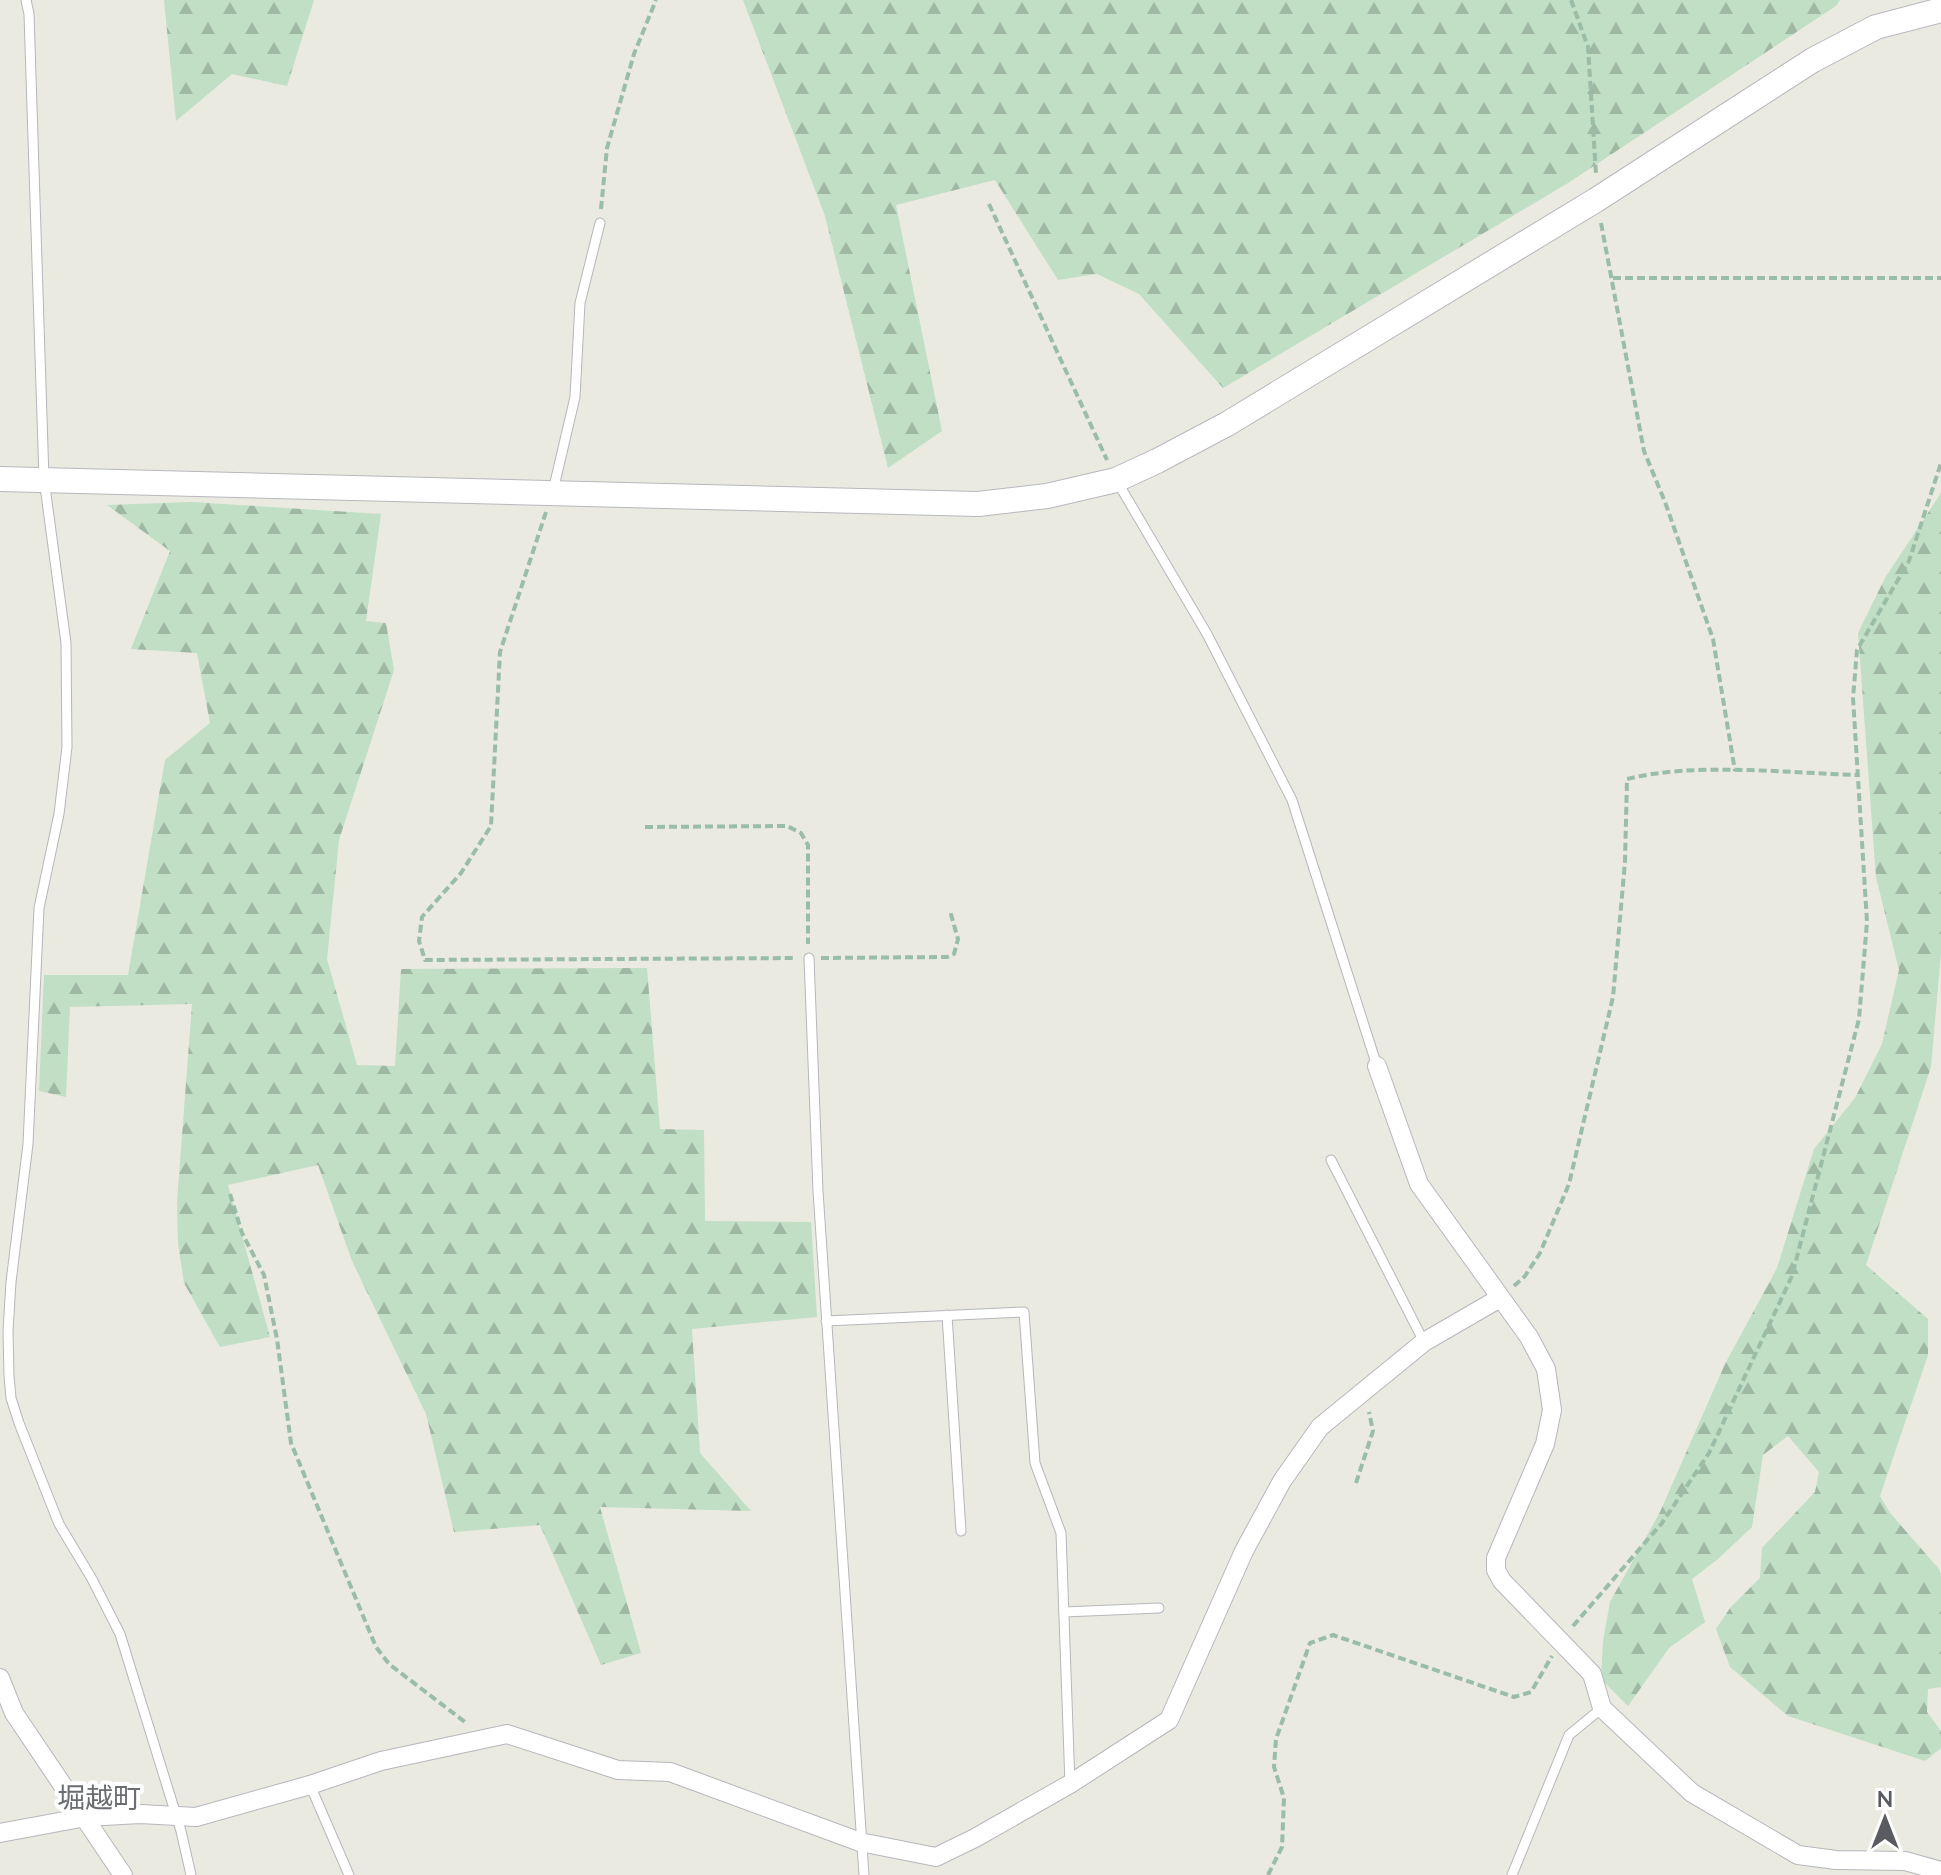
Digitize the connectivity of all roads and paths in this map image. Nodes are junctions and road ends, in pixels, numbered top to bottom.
1 (26, 0) edge
2 (656, 0) edge
3 (1571, 0) edge
4 (1941, 10) edge
5 (1596, 200) junction
6 (989, 204) dead end
7 (600, 223) joint
8 (1613, 278) junction
9 (1941, 278) edge
10 (1941, 463) edge
11 (0, 479) edge
12 (44, 479) junction
13 (1116, 480) junction
14 (553, 491) junction
15 (1735, 771) junction
16 (1858, 775) junction
17 (645, 827) dead end
18 (950, 911) dead end
19 (809, 958) junction
20 (1377, 1066) joint
21 (1331, 1160) dead end
22 (230, 1194) dead end
23 (1500, 1298) junction
24 (947, 1315) junction
25 (826, 1321) junction
26 (1424, 1342) junction
27 (1360, 1392) junction
28 (1356, 1483) dead end
29 (961, 1531) dead end
30 (1159, 1608) dead end
31 (1064, 1612) junction
32 (1561, 1640) junction
33 (0, 1678) edge
34 (1602, 1708) junction
35 (479, 1740) junction
36 (1070, 1784) junction
37 (310, 1785) junction
38 (86, 1817) junction
39 (177, 1817) junction
40 (0, 1833) edge
41 (860, 1842) junction
42 (1941, 1871) edge
43 (123, 1875) edge
44 (191, 1875) edge
45 (349, 1875) edge
46 (864, 1875) edge
47 (1268, 1875) edge
48 (1512, 1875) edge

1 - 12 lane
2 - 7 path
3 - 5 path
4 - 5 street
5 - 8 path
5 - 13 street
6 - 13 path
7 - 14 lane
8 - 9 path
8 - 15 path
10 - 16 path
11 - 12 street
12 - 14 street
12 - 39 lane
13 - 14 street
13 - 20 lane
14 - 19 path
15 - 16 path
15 - 23 path
16 - 32 path
17 - 19 path
18 - 19 path
19 - 25 lane
20 - 23 street
21 - 26 lane
22 - 35 path
23 - 26 street
23 - 32 street
24 - 25 lane
24 - 29 lane
24 - 31 lane
25 - 41 lane
26 - 27 street
27 - 28 path
27 - 36 street
30 - 31 lane
31 - 36 lane
32 - 34 street
32 - 47 path
33 - 38 street
34 - 42 street
34 - 48 lane
35 - 37 street
35 - 41 street
36 - 41 street
37 - 39 street
37 - 45 lane
38 - 39 street
38 - 40 street
38 - 43 street
39 - 44 lane
41 - 46 lane

